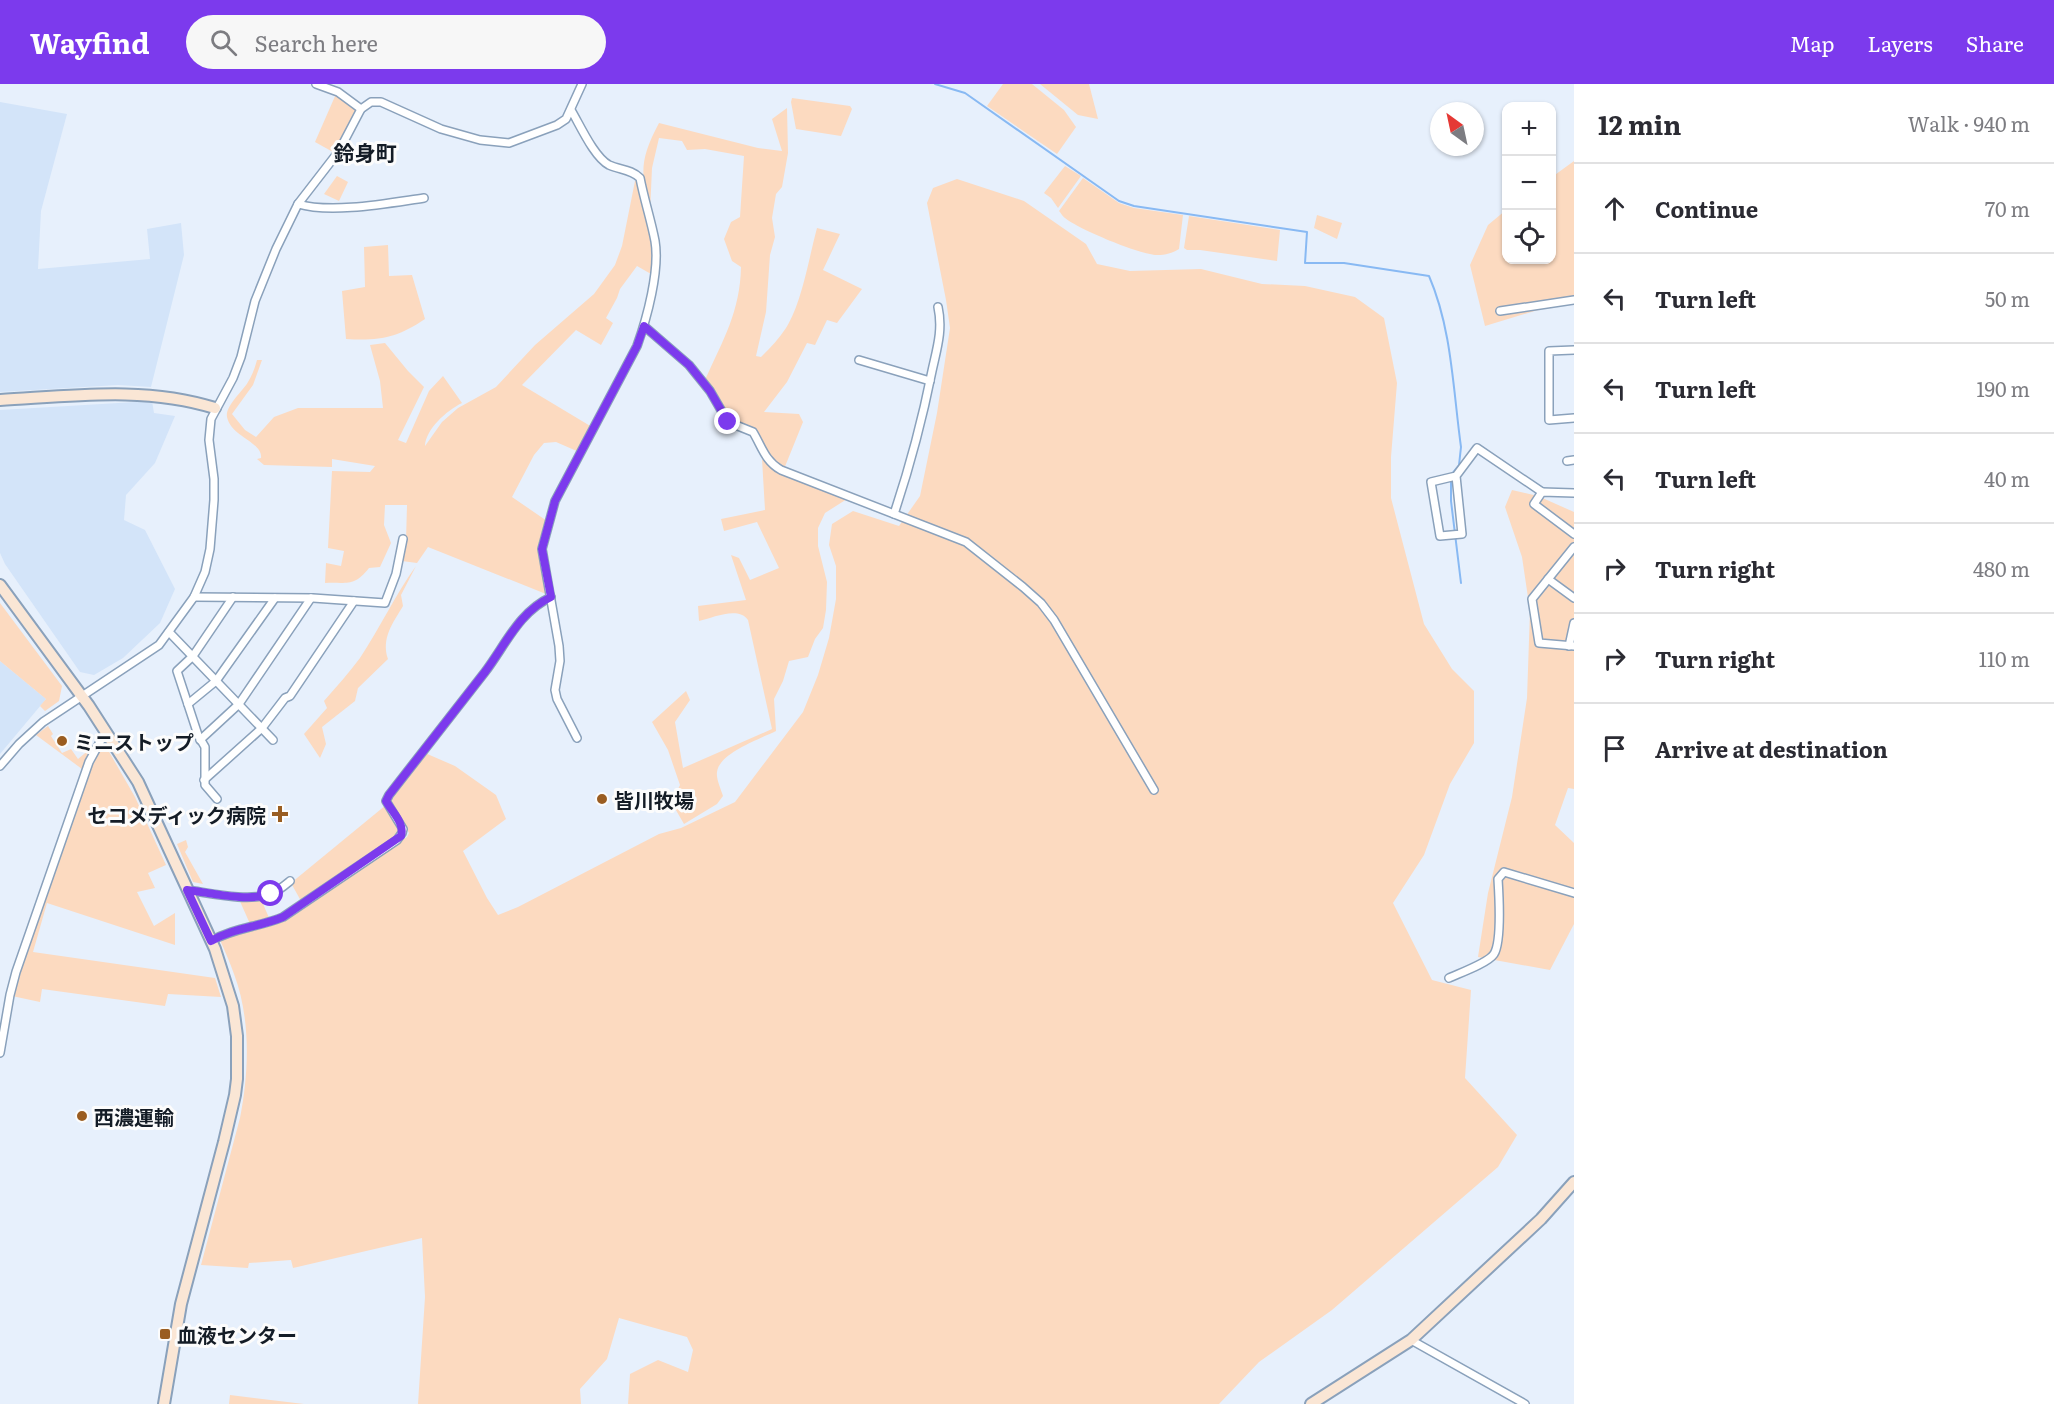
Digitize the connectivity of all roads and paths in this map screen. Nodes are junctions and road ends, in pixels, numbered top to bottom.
1 (316, 84) edge
2 (582, 84) edge
3 (337, 87) edge
4 (361, 109) junction
5 (571, 110) junction
6 (424, 198) dead end
7 (298, 204) junction
8 (1574, 300) edge
9 (938, 307) dead end
10 (1500, 311) dead end
11 (644, 326) junction
12 (1574, 351) edge
13 (860, 360) dead end
14 (930, 381) junction
15 (0, 400) edge
16 (215, 408) junction
17 (1574, 418) edge
18 (1456, 476) junction
19 (1542, 492) junction
20 (1574, 493) edge
21 (894, 514) junction
22 (1570, 528) edge
23 (1574, 534) edge
24 (403, 539) dead end
25 (1574, 547) edge
26 (1548, 579) junction
27 (0, 585) edge
28 (194, 597) junction
29 (233, 597) junction
30 (551, 597) junction
31 (275, 598) junction
32 (311, 598) junction
33 (1574, 598) edge
34 (354, 601) junction
35 (1574, 623) edge
36 (169, 632) junction
37 (1572, 646) edge
38 (194, 656) junction
39 (216, 681) junction
40 (82, 696) junction
41 (188, 704) junction
42 (239, 705) junction
43 (262, 728) junction
44 (106, 731) junction
45 (578, 738) dead end
46 (200, 740) junction
47 (273, 740) dead end
48 (0, 766) edge
49 (204, 780) junction
50 (1154, 790) dead end
51 (218, 799) dead end
52 (290, 881) dead end
53 (187, 890) junction
54 (1574, 893) edge
55 (211, 941) junction
56 (1449, 978) dead end
57 (0, 1053) edge
58 (1574, 1182) edge
59 (1411, 1340) junction
60 (164, 1404) edge
61 (1311, 1404) edge
62 (1525, 1404) edge

1 - 3 street
2 - 5 street
3 - 4 street
4 - 5 street
4 - 7 street
5 - 11 street
6 - 7 street
7 - 16 street
8 - 10 street
9 - 14 street
11 - 21 street
11 - 30 street
12 - 17 street
13 - 14 street
14 - 21 street
15 - 16 street
16 - 28 street
18 - 18 street
18 - 19 street
19 - 20 street
19 - 22 street
21 - 50 street
22 - 23 street
24 - 34 street
25 - 26 street
26 - 33 street
26 - 37 street
27 - 40 street
28 - 29 street
28 - 36 street
29 - 31 street
29 - 38 street
30 - 45 street
30 - 55 street
31 - 32 street
31 - 39 street
32 - 34 street
32 - 42 street
34 - 43 street
35 - 37 street
36 - 38 street
36 - 40 street
38 - 39 street
38 - 41 street
39 - 41 street
39 - 42 street
40 - 44 street
40 - 48 street
41 - 46 street
42 - 43 street
42 - 46 street
43 - 47 street
43 - 49 street
44 - 53 street
44 - 57 street
46 - 49 street
49 - 51 street
52 - 53 street
53 - 55 street
54 - 56 street
55 - 60 street
58 - 59 street
59 - 61 street
59 - 62 street

